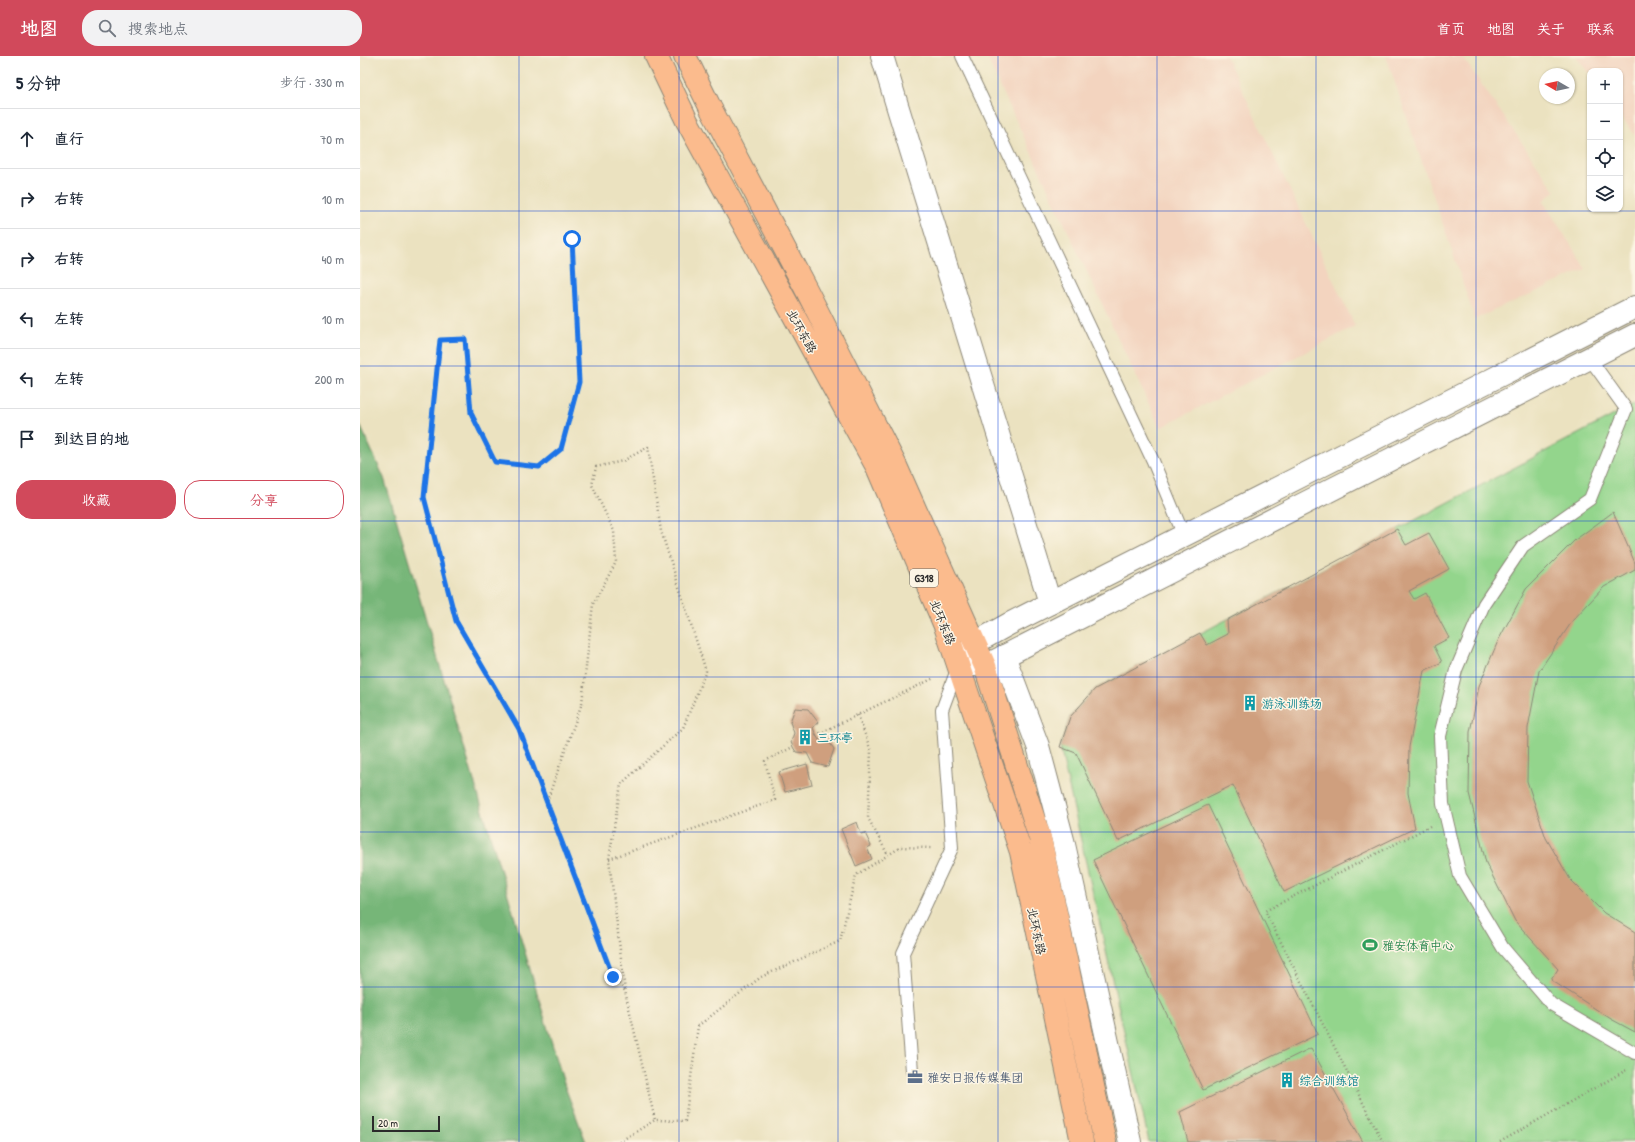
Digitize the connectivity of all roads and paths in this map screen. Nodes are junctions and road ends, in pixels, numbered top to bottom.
1 (656, 56) edge
2 (685, 56) edge
3 (882, 56) edge
4 (962, 56) edge
5 (572, 239) dead end
6 (1635, 307) edge
7 (1635, 335) edge
8 (1590, 359) junction
9 (1184, 536) junction
10 (1050, 604) junction
11 (975, 643) junction
12 (994, 661) junction
13 (959, 664) junction
14 (934, 678) dead end
15 (858, 715) junction
16 (816, 735) dead end
17 (793, 747) dead end
18 (546, 802) junction
19 (1447, 818) junction
20 (952, 848) junction
21 (888, 855) junction
22 (609, 859) junction
23 (626, 991) junction
24 (1635, 1053) edge
25 (1628, 1068) dead end
26 (912, 1071) dead end
27 (654, 1120) junction
28 (619, 1142) edge
29 (1082, 1142) edge
30 (1105, 1142) edge
31 (1130, 1142) edge
32 (1383, 1142) edge
33 (1500, 1142) edge

1 - 13 highway, 北环东路 / G318
2 - 11 highway, 北环东路 / G318
3 - 10 street
4 - 9 lane
5 - 18 path
6 - 9 street
7 - 8 street
8 - 12 street
8 - 19 lane
9 - 10 street
10 - 11 street
11 - 12 highway, 北环东路 / G318
11 - 13 street
12 - 13 street
12 - 30 highway, 北环东路 / G318
12 - 31 street
13 - 20 lane
13 - 29 highway, 北环东路 / G318
14 - 15 path
15 - 16 path
15 - 21 path
17 - 22 path
18 - 22 path
18 - 23 path
19 - 24 lane
19 - 32 path
20 - 21 path
20 - 26 lane
21 - 27 path
22 - 23 path
23 - 27 path
25 - 33 path
27 - 28 path

